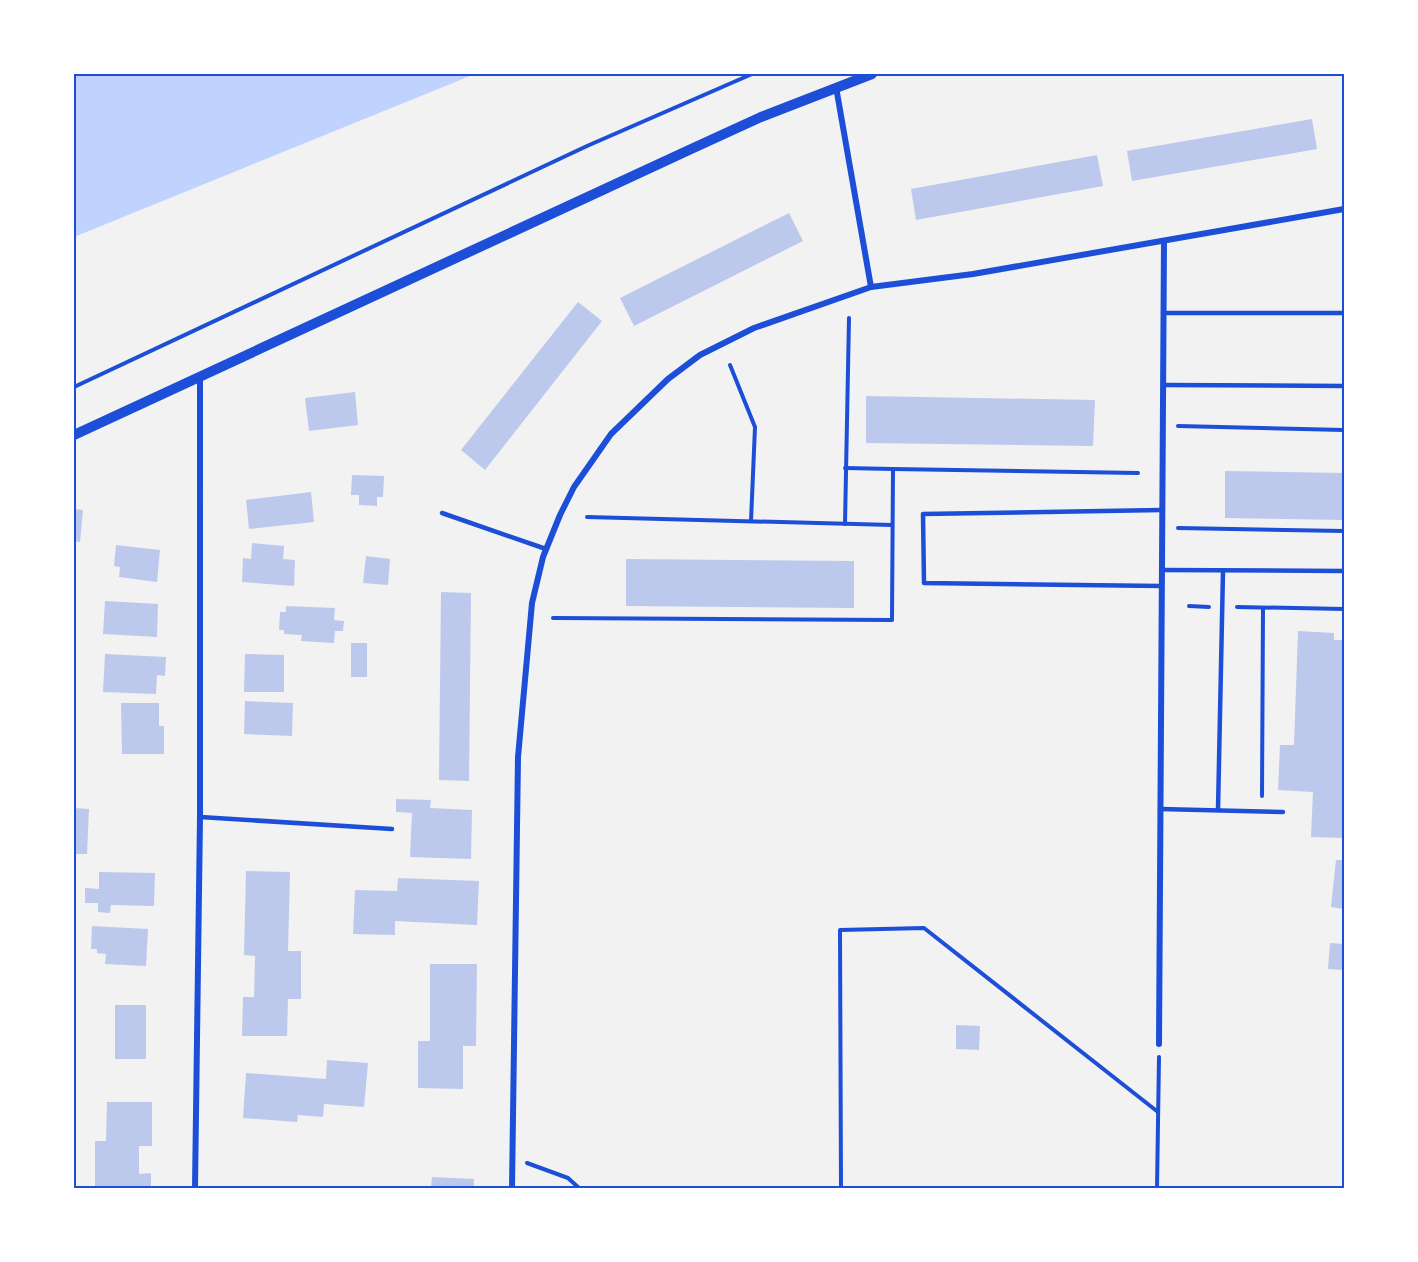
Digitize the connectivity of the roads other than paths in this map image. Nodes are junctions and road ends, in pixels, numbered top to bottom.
1 (872, 74) edge
2 (836, 87) junction
3 (1344, 209) edge
4 (1164, 241) junction
5 (871, 287) junction
6 (1163, 313) junction
7 (1344, 314) edge
8 (201, 376) junction
9 (1163, 386) junction
10 (1344, 386) edge
11 (74, 435) edge
12 (1162, 510) junction
13 (442, 513) dead end
14 (546, 549) junction
15 (1162, 570) junction
16 (1223, 571) junction
17 (1344, 571) edge
18 (1161, 586) junction
19 (1160, 809) junction
20 (1218, 810) junction
21 (1283, 812) dead end
22 (200, 817) junction
23 (392, 829) dead end
24 (1159, 1044) road end
25 (195, 1188) edge
26 (512, 1188) edge

1 - 2 street
2 - 5 street
2 - 8 street
3 - 4 street
4 - 5 street
4 - 6 street
5 - 14 street
6 - 7 lane
6 - 9 street
8 - 11 street
8 - 22 street
9 - 10 lane
9 - 12 street
12 - 15 street
12 - 18 lane
13 - 14 lane
14 - 26 street
15 - 16 lane
15 - 18 street
16 - 17 lane
16 - 20 lane
18 - 19 street
19 - 20 lane
19 - 24 street
20 - 21 lane
22 - 23 lane
22 - 25 street

